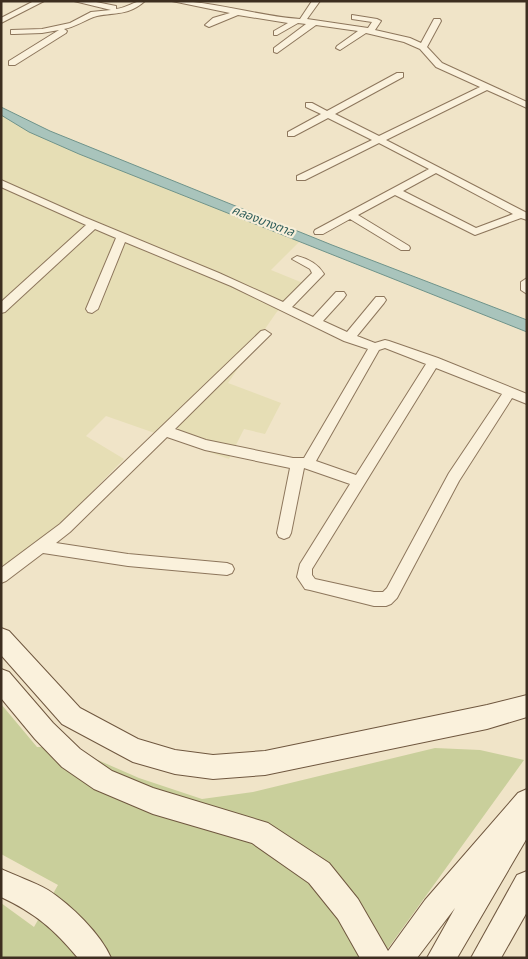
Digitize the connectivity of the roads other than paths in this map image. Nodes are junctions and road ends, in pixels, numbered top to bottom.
1 (40, 1) edge
2 (78, 1) edge
3 (127, 1) edge
4 (141, 1) edge
5 (176, 1) edge
6 (316, 1) edge
7 (238, 12) junction
8 (355, 17) dead end
9 (1, 21) edge
10 (299, 21) junction
11 (437, 21) dead end
12 (314, 22) junction
13 (72, 25) junction
14 (210, 26) dead end
15 (368, 30) junction
16 (14, 32) dead end
17 (277, 33) dead end
18 (423, 47) junction
19 (340, 48) dead end
20 (276, 50) dead end
21 (12, 63) dead end
22 (400, 75) dead end
23 (486, 87) junction
24 (527, 105) edge
25 (309, 106) dead end
26 (328, 114) junction
27 (291, 134) dead end
28 (380, 140) junction
29 (435, 170) junction
30 (301, 178) dead end
31 (1, 183) edge
32 (398, 192) junction
33 (527, 204) edge
34 (521, 214) edge
35 (352, 216) junction
36 (93, 225) junction
37 (319, 232) dead end
38 (122, 237) junction
39 (405, 248) dead end
40 (297, 259) dead end
41 (527, 282) edge
42 (527, 290) edge
43 (340, 295) dead end
44 (380, 300) dead end
45 (285, 307) junction
46 (1, 309) edge
47 (92, 309) dead end
48 (315, 322) junction
49 (265, 334) dead end
50 (348, 338) junction
51 (375, 347) junction
52 (434, 362) junction
53 (510, 391) junction
54 (527, 399) edge
55 (165, 431) junction
56 (303, 463) junction
57 (358, 482) junction
58 (284, 533) dead end
59 (42, 547) junction
60 (227, 569) dead end
61 (1, 577) edge
62 (1, 638) edge
63 (1, 680) edge
64 (527, 706) edge
65 (527, 802) edge
66 (527, 812) edge
67 (1, 883) edge
68 (527, 885) edge
69 (97, 958) edge
70 (376, 958) edge
71 (398, 958) edge
72 (441, 958) edge
73 (485, 958) edge

1 - 9 street
2 - 3 street
4 - 13 street
5 - 7 street
6 - 10 street
7 - 10 street
7 - 14 street
8 - 15 street
10 - 12 street
10 - 17 street
11 - 18 street
12 - 15 street
12 - 20 street
13 - 16 street
13 - 21 street
15 - 18 street
15 - 19 street
18 - 23 street
22 - 26 street
23 - 24 street
23 - 28 street
25 - 26 street
26 - 27 street
26 - 28 street
28 - 29 street
28 - 30 street
29 - 32 street
29 - 34 street
31 - 36 street
32 - 34 street
32 - 35 street
33 - 34 street
35 - 37 street
35 - 39 street
36 - 38 street
36 - 46 street
38 - 45 street
38 - 47 street
40 - 45 street
41 - 42 street
43 - 48 street
44 - 50 street
45 - 48 street
48 - 50 street
49 - 55 street
50 - 51 street
51 - 52 street
51 - 56 street
52 - 53 street
52 - 57 street
53 - 54 street
53 - 57 street
55 - 56 street
55 - 59 street
56 - 57 street
56 - 58 street
59 - 60 street
59 - 61 street
62 - 64 main road
63 - 70 main road
65 - 71 main road
66 - 72 main road
67 - 69 main road
68 - 73 main road

